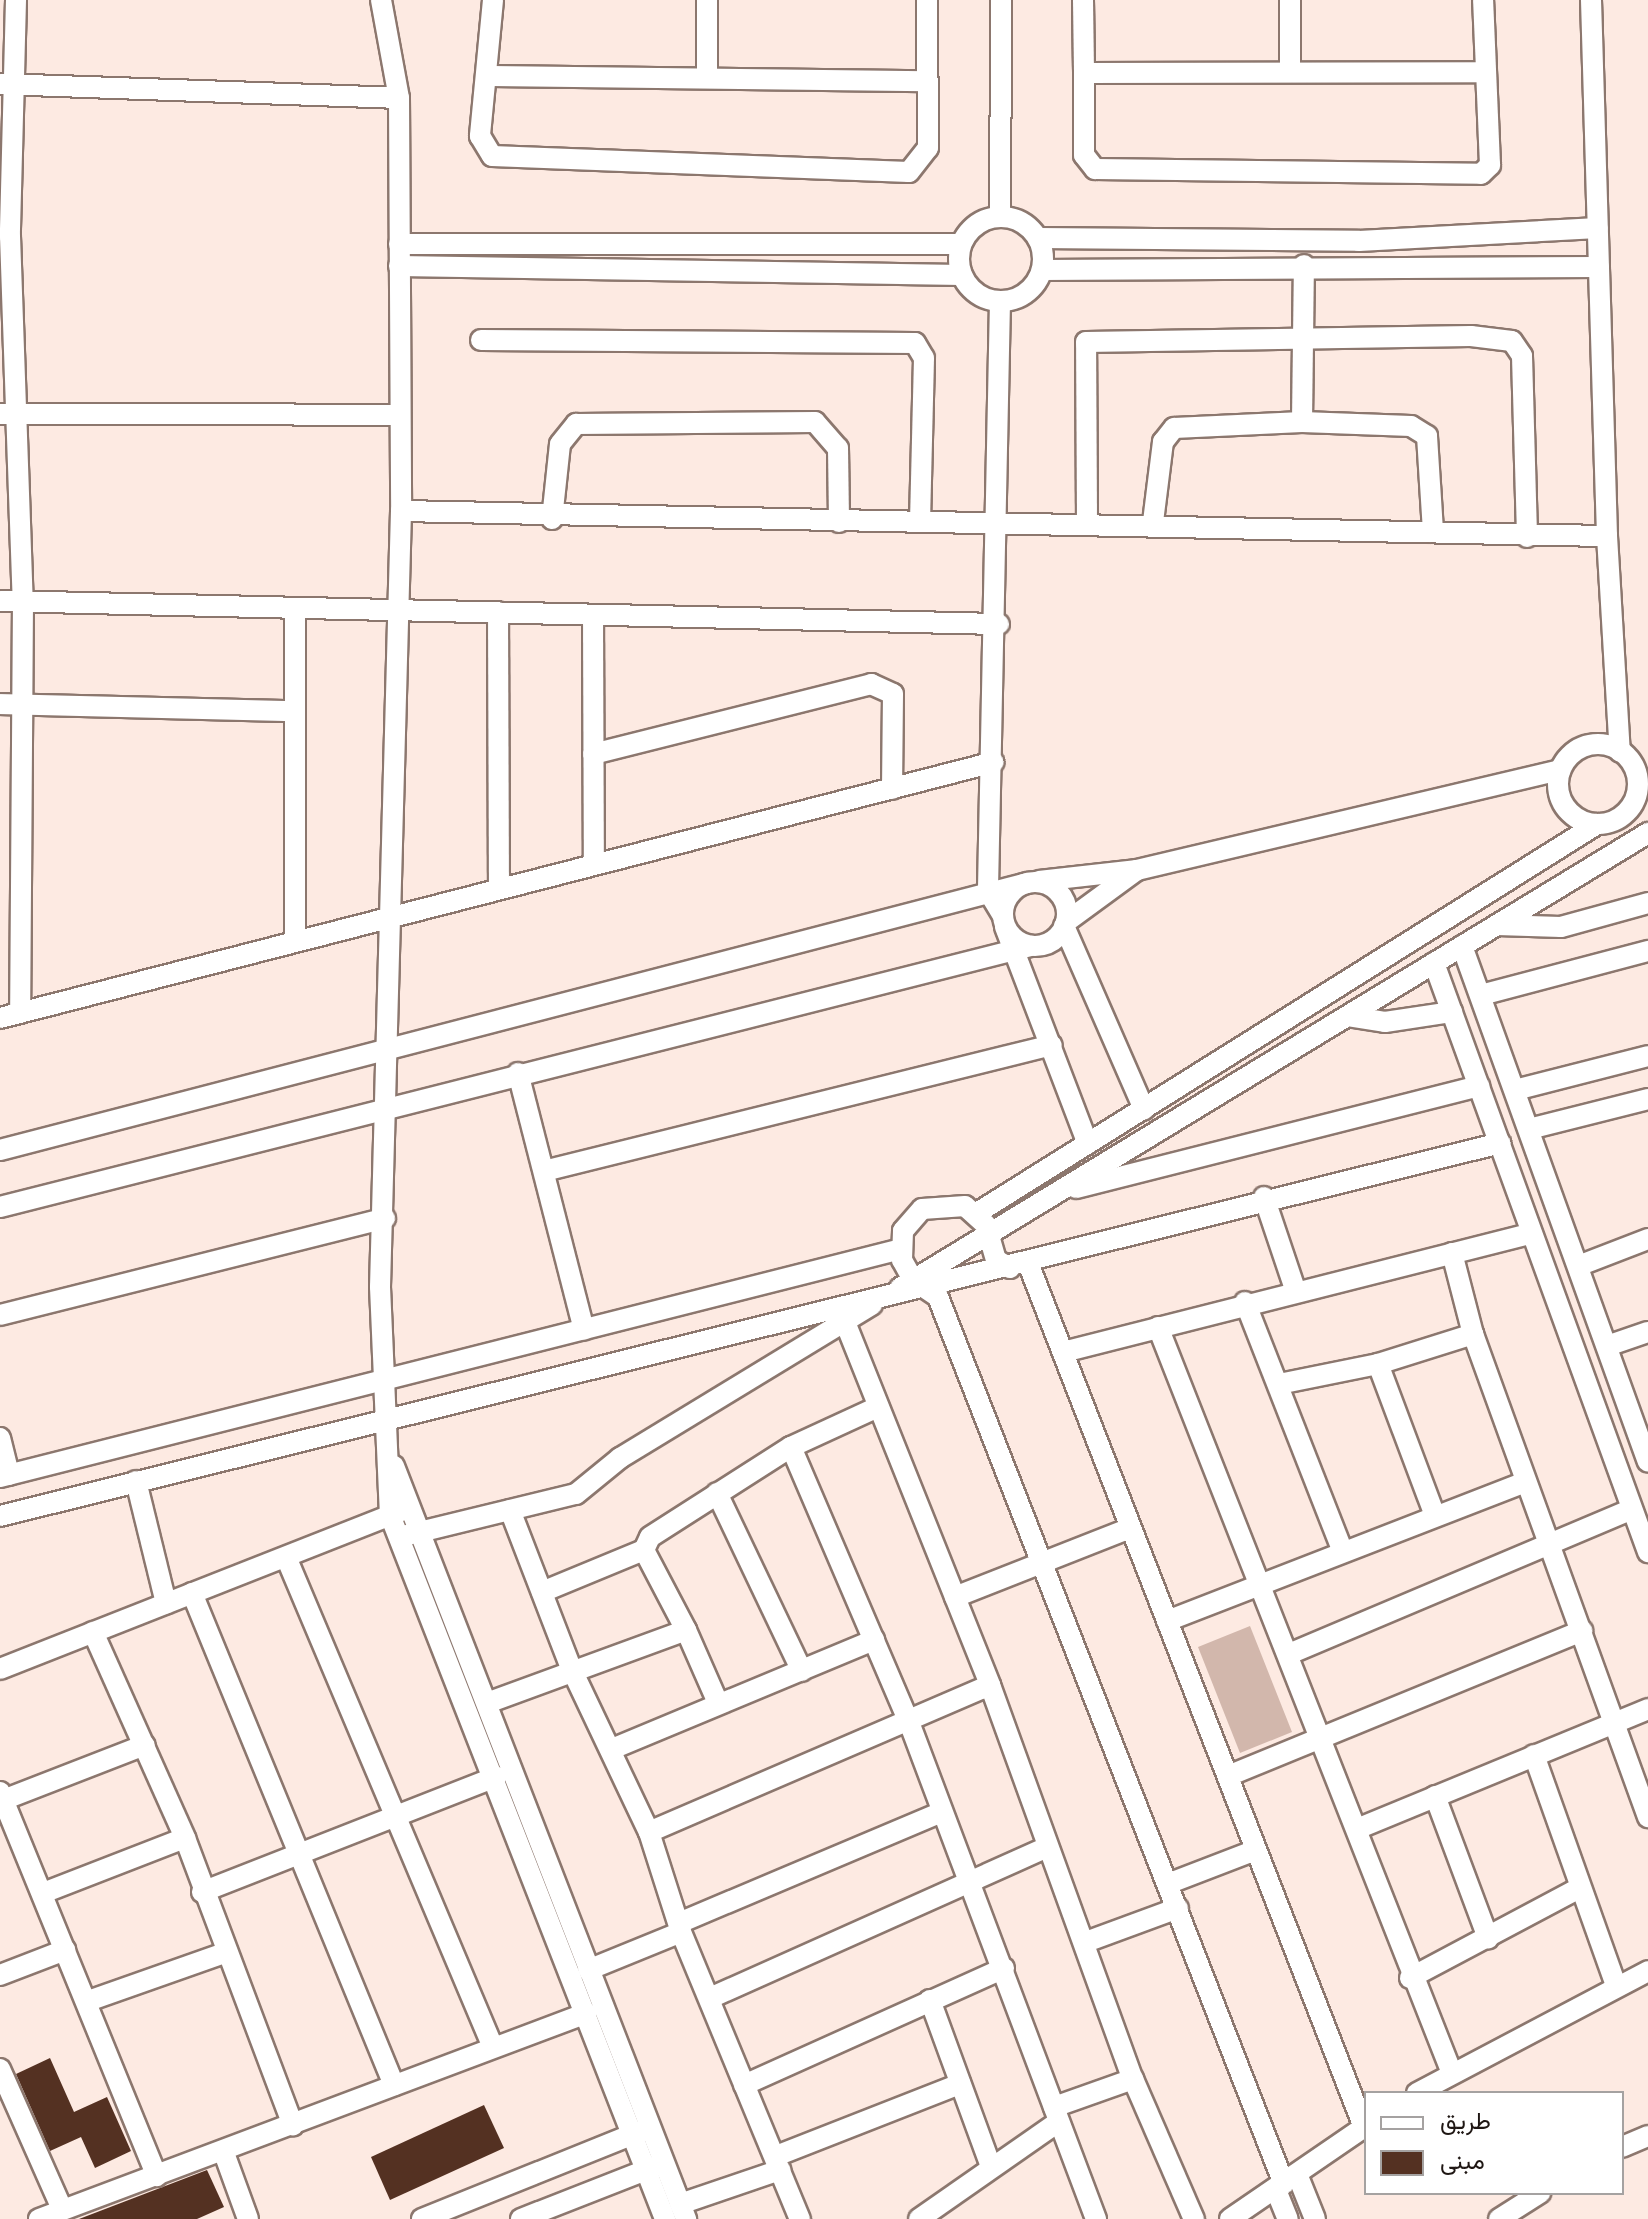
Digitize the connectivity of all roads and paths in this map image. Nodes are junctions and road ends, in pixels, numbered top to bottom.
1 (16, 0) edge
2 (381, 0) edge
3 (493, 0) edge
4 (707, 0) edge
5 (927, 0) edge
6 (1001, 0) edge
7 (1083, 0) edge
8 (1290, 0) edge
9 (1483, 0) edge
10 (1591, 0) edge
11 (1290, 69) junction
12 (1486, 72) junction
13 (1084, 73) junction
14 (491, 76) junction
15 (707, 78) junction
16 (927, 81) junction
17 (8, 84) edge
18 (399, 98) junction
19 (1000, 216) junction
20 (1598, 228) junction
21 (5, 236) edge
22 (1038, 238) junction
23 (399, 244) junction
24 (961, 244) junction
25 (5, 263) edge
26 (1304, 265) junction
27 (399, 266) junction
28 (1599, 267) junction
29 (1042, 270) junction
30 (962, 275) junction
31 (1000, 301) junction
32 (1302, 337) junction
33 (481, 340) dead end
34 (6, 414) edge
35 (400, 415) junction
36 (1302, 422) junction
37 (401, 511) junction
38 (552, 519) junction
39 (920, 520) junction
40 (1087, 520) junction
41 (839, 522) junction
42 (1153, 522) junction
43 (999, 523) junction
44 (1433, 532) junction
45 (1607, 536) junction
46 (1527, 537) junction
47 (0, 601) edge
48 (23, 601) junction
49 (295, 608) junction
50 (396, 610) junction
51 (498, 612) junction
52 (593, 615) junction
53 (999, 624) junction
54 (0, 704) edge
55 (22, 705) junction
56 (295, 711) junction
57 (1620, 752) junction
58 (593, 754) junction
59 (994, 762) junction
60 (1560, 770) junction
61 (1643, 782) edge
62 (892, 789) junction
63 (1597, 824) junction
64 (1648, 833) edge
65 (594, 864) junction
66 (1137, 870) junction
67 (1032, 882) junction
68 (499, 888) junction
69 (988, 891) junction
70 (1648, 903) edge
71 (21, 910) junction
72 (0, 914) edge
73 (394, 915) junction
74 (1065, 924) junction
75 (1497, 925) junction
76 (1013, 933) junction
77 (295, 941) junction
78 (1462, 946) junction
79 (1648, 951) edge
80 (1434, 963) junction
81 (1481, 995) junction
82 (1452, 1012) junction
83 (10, 1015) edge
84 (1348, 1016) junction
85 (1052, 1045) junction
86 (392, 1048) junction
87 (1648, 1056) edge
88 (518, 1073) junction
89 (1479, 1086) junction
90 (1515, 1090) junction
91 (1648, 1099) edge
92 (390, 1106) junction
93 (1144, 1109) junction
94 (1529, 1129) junction
95 (1500, 1143) junction
96 (1088, 1144) junction
97 (0, 1150) edge
98 (544, 1171) junction
99 (1057, 1193) junction
100 (1264, 1197) junction
101 (0, 1207) edge
102 (977, 1213) junction
103 (385, 1218) junction
104 (989, 1234) junction
105 (1529, 1234) junction
106 (1648, 1239) edge
107 (901, 1249) junction
108 (1452, 1253) junction
109 (1019, 1266) junction
110 (1578, 1266) junction
111 (921, 1284) junction
112 (1295, 1289) junction
113 (881, 1300) junction
114 (1245, 1302) junction
115 (0, 1315) edge
116 (847, 1327) dead end
117 (1158, 1327) junction
118 (584, 1330) junction
119 (1648, 1332) edge
120 (1473, 1334) junction
121 (1607, 1346) junction
122 (1063, 1352) junction
123 (1378, 1364) junction
124 (384, 1380) junction
125 (1279, 1384) junction
126 (878, 1407) junction
127 (386, 1417) junction
128 (1642, 1425) edge
129 (0, 1438) edge
130 (791, 1447) junction
131 (391, 1459) junction
132 (1648, 1462) edge
133 (5, 1476) edge
134 (136, 1481) junction
135 (1525, 1482) junction
136 (717, 1493) junction
137 (411, 1507) junction
138 (1632, 1509) junction
139 (510, 1510) junction
140 (1434, 1513) junction
141 (390, 1515) junction
142 (0, 1516) edge
143 (1130, 1528) junction
144 (420, 1529) junction
145 (399, 1537) junction
146 (1551, 1543) junction
147 (644, 1550) junction
148 (1342, 1550) junction
149 (1648, 1552) edge
150 (286, 1557) junction
151 (1041, 1563) junction
152 (1263, 1586) junction
153 (542, 1592) junction
154 (192, 1593) junction
155 (955, 1597) junction
156 (166, 1603) junction
157 (1167, 1621) junction
158 (686, 1630) junction
159 (1582, 1631) junction
160 (93, 1632) junction
161 (874, 1640) junction
162 (1289, 1654) junction
163 (571, 1668) junction
164 (0, 1669) edge
165 (802, 1671) junction
166 (990, 1685) junction
167 (487, 1703) junction
168 (718, 1703) junction
169 (1648, 1709) edge
170 (909, 1722) junction
171 (1613, 1723) junction
172 (1323, 1741) junction
173 (145, 1745) junction
174 (612, 1749) junction
175 (1534, 1755) junction
176 (1228, 1776) junction
177 (496, 1777) junction
178 (2, 1796) edge
179 (1435, 1796) junction
180 (942, 1812) junction
181 (399, 1817) junction
182 (1648, 1817) edge
183 (1357, 1829) junction
184 (649, 1832) junction
185 (185, 1838) junction
186 (1046, 1848) junction
187 (1256, 1850) junction
188 (304, 1854) junction
189 (1170, 1883) junction
190 (972, 1885) junction
191 (1579, 1888) junction
192 (202, 1892) junction
193 (43, 1893) junction
194 (1178, 1908) junction
195 (680, 1928) junction
196 (1488, 1938) junction
197 (1086, 1942) junction
198 (65, 1950) junction
199 (227, 1952) junction
200 (1004, 1968) junction
201 (588, 1970) junction
202 (1648, 1971) edge
203 (0, 1975) edge
204 (1410, 1978) junction
205 (1616, 1985) junction
206 (710, 1998) junction
207 (930, 2000) junction
208 (88, 2001) junction
209 (587, 2013) junction
210 (492, 2045) junction
211 (0, 2069) edge
212 (1451, 2071) junction
213 (1133, 2079) junction
214 (960, 2084) junction
215 (394, 2085) junction
216 (744, 2085) junction
217 (1420, 2091) edge
218 (1056, 2115) junction
219 (1364, 2123) edge
220 (293, 2125) junction
221 (1364, 2127) edge
222 (642, 2131) junction
223 (1648, 2136) edge
224 (1624, 2146) edge
225 (224, 2153) junction
226 (778, 2163) junction
227 (656, 2166) junction
228 (991, 2167) junction
229 (157, 2176) junction
230 (1285, 2182) junction
231 (1537, 2195) edge
232 (62, 2209) junction
233 (683, 2211) edge
234 (39, 2219) edge
235 (248, 2219) edge
236 (422, 2219) edge
237 (521, 2219) edge
238 (665, 2219) edge
239 (800, 2219) edge
240 (919, 2219) edge
241 (1096, 2219) edge
242 (1194, 2219) edge
243 (1230, 2219) edge
244 (1288, 2219) edge
245 (1315, 2219) edge
246 (1499, 2219) edge

1 - 17 street
2 - 18 street
3 - 14 street
4 - 15 street
5 - 16 street
6 - 19 street
7 - 13 street
8 - 11 street
9 - 12 street
10 - 20 street
11 - 12 street
11 - 13 street
12 - 13 street
14 - 15 street
14 - 16 street
15 - 16 street
17 - 18 street
17 - 21 street
18 - 23 street
19 - 22 street
19 - 24 street
20 - 22 street
20 - 28 street
21 - 25 street
22 - 29 street
23 - 24 street
23 - 27 street
24 - 30 street
25 - 34 street
26 - 28 street
26 - 29 street
26 - 32 street
27 - 30 street
27 - 35 street
28 - 45 street
29 - 31 street
30 - 31 street
31 - 43 street
32 - 36 street
32 - 40 street
32 - 46 street
33 - 39 street
34 - 35 street
34 - 48 street
35 - 37 street
36 - 42 street
36 - 44 street
37 - 38 street
37 - 50 street
38 - 41 street
38 - 41 street
39 - 41 street
39 - 43 street
40 - 42 street
40 - 43 street
42 - 44 street
43 - 53 street
44 - 46 street
45 - 46 street
45 - 57 street
47 - 48 street
48 - 49 street
48 - 55 street
49 - 50 street
49 - 56 street
50 - 51 street
50 - 73 street
51 - 52 street
51 - 68 street
52 - 53 street
52 - 58 street
53 - 59 street
54 - 55 street
55 - 56 street
55 - 71 street
56 - 77 street
57 - 60 street
57 - 61 street
58 - 62 street
58 - 65 street
59 - 62 street
59 - 69 street
60 - 63 street
60 - 66 street
61 - 63 street
62 - 65 street
63 - 93 street
64 - 75 street
65 - 68 street
66 - 67 street
66 - 74 street
67 - 69 street
67 - 74 street
67 - 76 street
68 - 73 street
69 - 76 street
69 - 86 street
70 - 75 street
71 - 72 street
71 - 83 street
73 - 77 street
73 - 86 street
74 - 76 street
74 - 93 street
75 - 78 street
76 - 85 street
76 - 88 street
77 - 83 street
78 - 80 street
78 - 81 street
79 - 81 street
80 - 82 street
80 - 84 street
81 - 90 street
82 - 84 street
82 - 89 street
84 - 99 street
85 - 96 street
85 - 98 street
86 - 92 street
86 - 97 street
87 - 90 street
88 - 92 street
88 - 98 street
89 - 95 street
89 - 99 street
90 - 94 street
91 - 94 street
92 - 101 street
92 - 103 street
93 - 96 street
94 - 110 street
95 - 100 street
95 - 105 street
96 - 102 street
98 - 118 street
99 - 104 street
100 - 109 street
100 - 112 street
102 - 104 street
102 - 107 street
103 - 115 street
103 - 124 street
104 - 109 street
104 - 111 street
105 - 108 street
105 - 138 street
106 - 110 street
107 - 111 street
107 - 118 street
108 - 112 street
108 - 120 street
109 - 111 street
109 - 122 street
110 - 121 street
111 - 113 street
111 - 151 street
112 - 114 street
113 - 127 street
113 - 139 street
114 - 117 street
114 - 125 street
116 - 126 street
117 - 122 street
117 - 152 street
118 - 124 street
119 - 121 street
120 - 123 street
120 - 135 street
121 - 128 street
122 - 143 street
123 - 125 street
123 - 140 street
124 - 127 street
124 - 133 street
125 - 148 street
126 - 130 street
126 - 155 street
127 - 131 street
127 - 134 street
128 - 132 street
129 - 133 street
130 - 136 street
130 - 161 street
131 - 137 street
131 - 141 street
134 - 142 street
134 - 156 street
135 - 140 street
135 - 146 street
136 - 147 street
136 - 165 street
137 - 141 street
137 - 144 street
138 - 146 street
138 - 149 street
139 - 144 street
139 - 153 street
140 - 148 street
141 - 145 street
141 - 150 street
143 - 151 street
143 - 157 street
144 - 145 street
144 - 167 street
145 - 177 street
146 - 159 street
146 - 162 street
147 - 153 street
147 - 158 street
148 - 152 street
150 - 154 street
150 - 181 street
151 - 155 street
151 - 189 street
152 - 157 street
152 - 162 street
153 - 163 street
154 - 156 street
154 - 188 street
155 - 166 street
156 - 160 street
157 - 176 street
158 - 163 street
158 - 168 street
159 - 171 street
159 - 172 street
160 - 164 street
160 - 173 street
161 - 165 street
161 - 170 street
162 - 172 street
163 - 167 street
163 - 174 street
165 - 168 street
166 - 170 street
166 - 186 street
167 - 201 street
168 - 174 street
169 - 171 street
170 - 180 street
170 - 184 street
171 - 175 street
171 - 182 street
172 - 176 street
172 - 183 street
173 - 178 street
173 - 185 street
174 - 184 street
175 - 179 street
175 - 191 street
176 - 187 street
177 - 181 street
177 - 209 street
178 - 193 street
179 - 183 street
179 - 196 street
180 - 190 street
180 - 195 street
181 - 188 street
181 - 210 street
183 - 204 street
184 - 195 street
185 - 192 street
185 - 193 street
186 - 190 street
186 - 197 street
187 - 189 street
187 - 219 street
188 - 192 street
188 - 215 street
189 - 194 street
190 - 200 street
190 - 206 street
191 - 196 street
191 - 205 street
192 - 199 street
193 - 198 street
194 - 197 street
194 - 230 street
195 - 201 street
195 - 206 street
196 - 204 street
197 - 213 street
198 - 203 street
198 - 208 street
199 - 208 street
199 - 220 street
200 - 207 street
200 - 218 street
201 - 222 street
202 - 205 street
204 - 212 street
205 - 212 street
206 - 216 street
207 - 214 street
207 - 216 street
208 - 229 street
209 - 210 street
209 - 222 street
210 - 215 street
211 - 232 street
212 - 217 street
213 - 218 street
213 - 242 street
214 - 226 street
214 - 228 street
215 - 220 street
216 - 226 street
218 - 228 street
218 - 241 street
220 - 225 street
221 - 230 street
222 - 227 street
222 - 236 street
223 - 224 street
225 - 229 street
225 - 235 street
226 - 233 street
226 - 239 street
227 - 233 street
227 - 237 street
227 - 238 street
228 - 240 street
229 - 232 street
230 - 243 street
230 - 244 street
230 - 245 street
231 - 246 street
232 - 234 street

